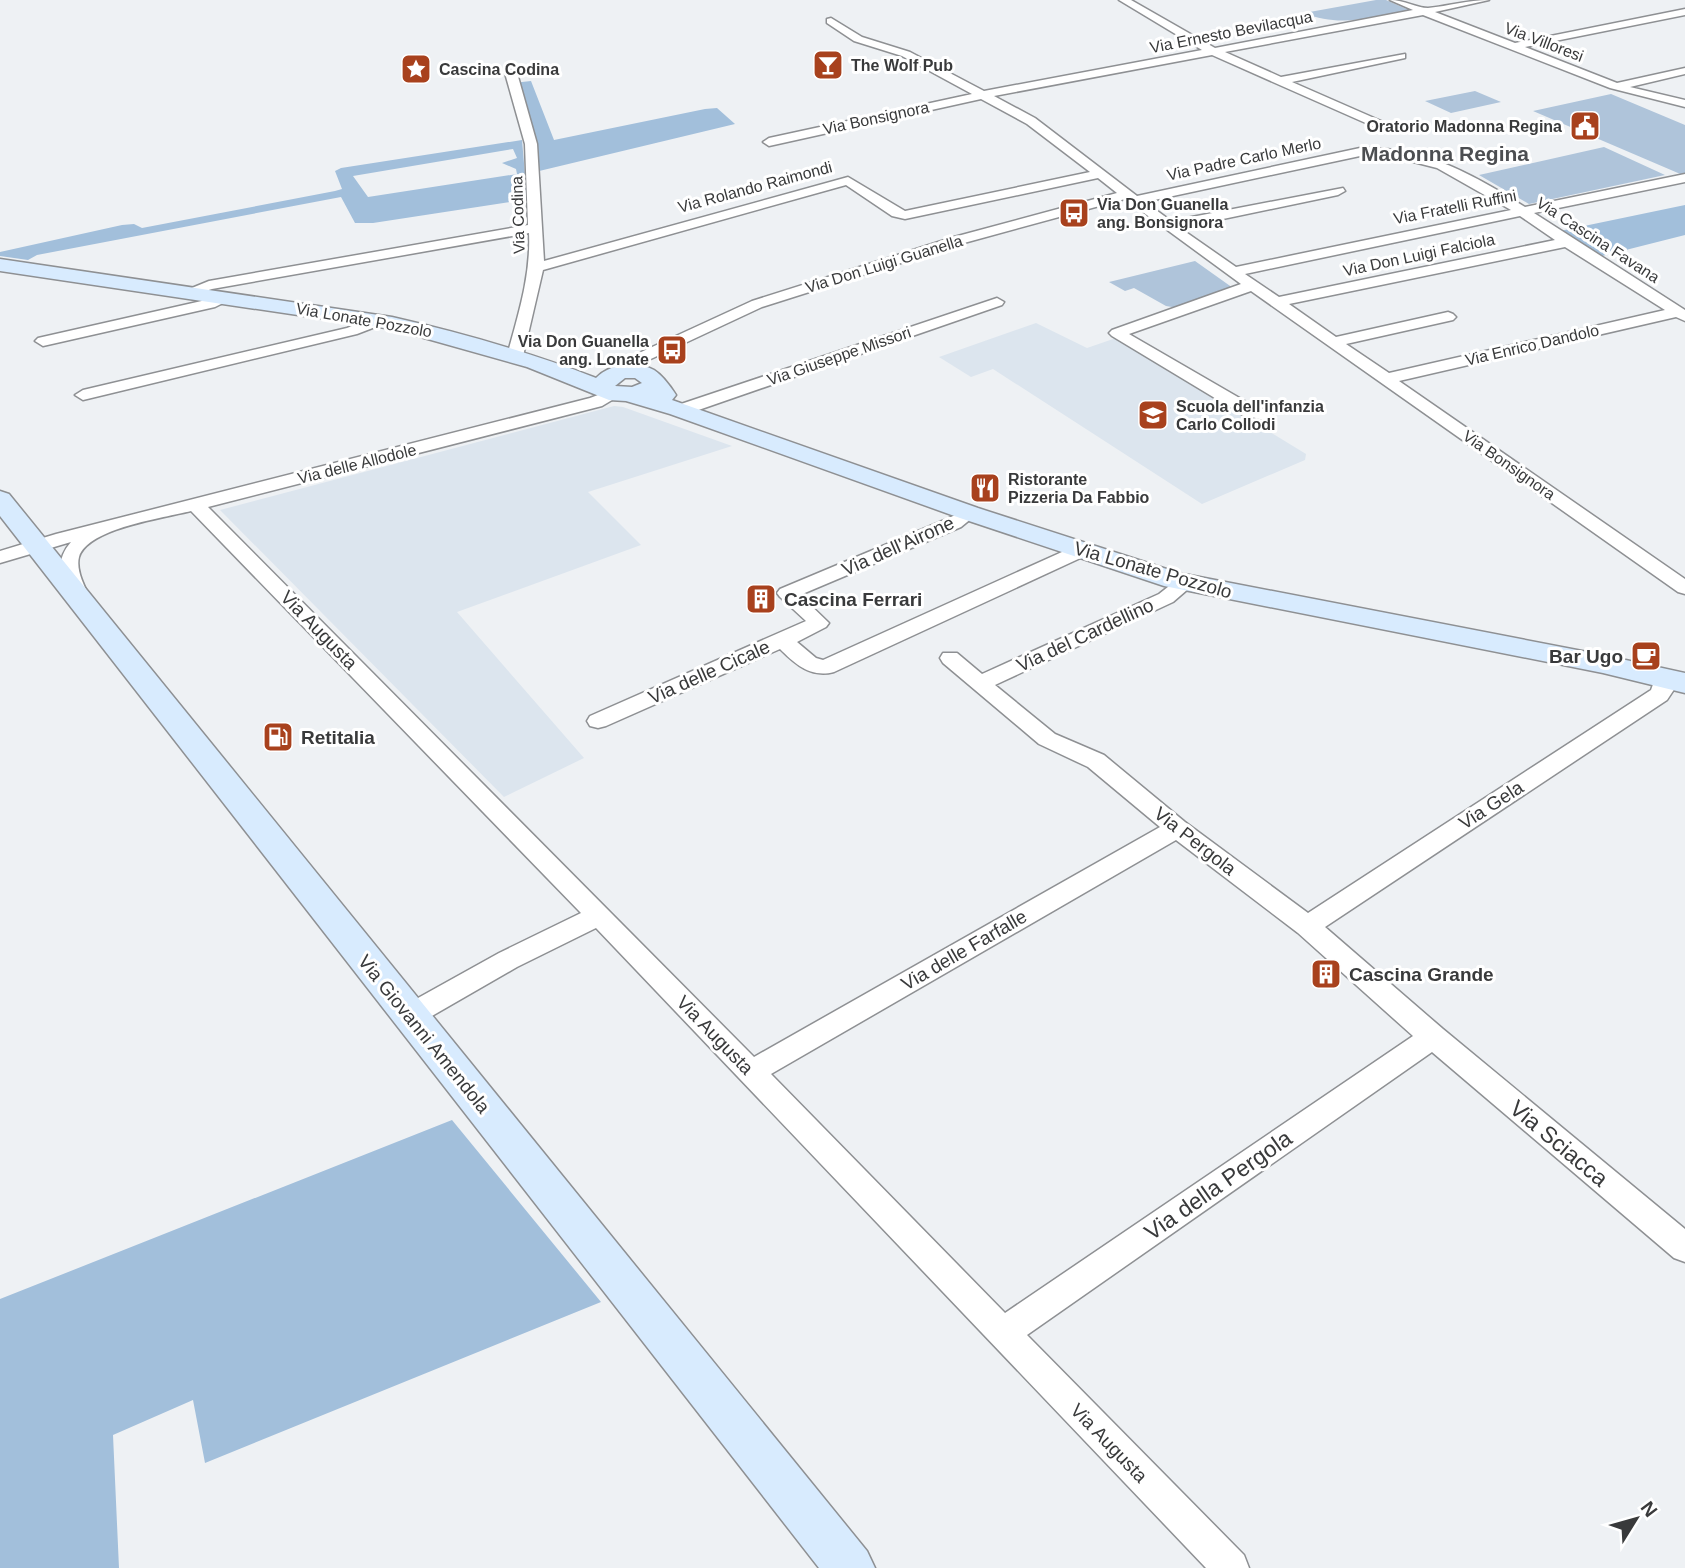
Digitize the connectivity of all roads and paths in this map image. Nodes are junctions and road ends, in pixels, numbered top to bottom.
1 (1124, 0) edge
2 (1395, 0) edge
3 (1484, 0) edge
4 (1420, 12) junction
5 (1685, 12) edge
6 (831, 21) dead end
7 (1512, 47) junction
8 (1215, 51) junction
9 (1401, 56) dead end
10 (1685, 71) edge
11 (511, 73) dead end
12 (1280, 81) junction
13 (1615, 86) junction
14 (984, 95) junction
15 (1685, 104) edge
16 (1377, 124) dead end
17 (769, 142) dead end
18 (1101, 174) junction
19 (1685, 178) edge
20 (1338, 191) dead end
21 (1491, 192) joint
22 (1131, 197) junction
23 (1521, 211) junction
24 (1169, 226) junction
25 (535, 228) junction
26 (1568, 242) junction
27 (0, 265) edge
28 (537, 267) junction
29 (1233, 272) junction
30 (1253, 285) junction
31 (189, 292) junction
32 (226, 298) junction
33 (997, 302) dead end
34 (1276, 302) junction
35 (1681, 314) edge
36 (1448, 317) dead end
37 (378, 321) junction
38 (43, 341) dead end
39 (1334, 342) junction
40 (525, 359) junction
41 (649, 370) junction
42 (1386, 379) junction
43 (615, 385) junction
44 (83, 395) dead end
45 (680, 410) junction
46 (1265, 415) dead end
47 (0, 499) edge
48 (196, 505) junction
49 (969, 513) junction
50 (99, 530) junction
51 (36, 546) junction
52 (1080, 551) junction
53 (0, 556) edge
54 (1185, 583) junction
55 (1685, 588) edge
56 (84, 607) junction
57 (783, 639) junction
58 (950, 658) dead end
59 (1675, 681) edge
60 (981, 684) junction
61 (598, 721) dead end
62 (1177, 828) junction
63 (599, 915) junction
64 (1307, 926) junction
65 (409, 1016) junction
66 (1433, 1037) junction
67 (751, 1072) junction
68 (1685, 1248) edge
69 (1003, 1334) junction
70 (850, 1568) edge
71 (1231, 1568) edge

1 - 8 street
2 - 4 street, Via Villoresi
3 - 4 street, Via Ernesto Bevilacqua
4 - 7 street, Via Villoresi
4 - 8 street, Via Ernesto Bevilacqua
5 - 7 street
6 - 14 street, Via Bonsignora
7 - 13 street, Via Villoresi
8 - 12 street
8 - 14 street, Via Ernesto Bevilacqua
9 - 12 street
10 - 13 street
11 - 25 street, Via Codina
12 - 16 street
13 - 15 street, Via Villoresi
14 - 17 street, Via Bonsignora
14 - 18 street, Via Bonsignora
18 - 22 street, Via Bonsignora
18 - 28 street, Via Rolando Raimondi
19 - 23 street, Via Fratelli Ruffini
20 - 24 street
21 - 22 street, Via Padre Carlo Merlo
21 - 23 street, Via Cascina Favana
22 - 24 street, Via Bonsignora
22 - 41 street, Via Don Luigi Guanella
23 - 26 street, Via Cascina Favana
23 - 29 street, Via Fratelli Ruffini
24 - 29 street, Via Bonsignora
25 - 28 street, Via Codina
25 - 31 street, Via Lonate Pozzolo
26 - 34 street, Via Don Luigi Falciola
26 - 35 street, Via Cascina Favana
27 - 31 street, Via Lonate Pozzolo
28 - 40 street, Via Codina
29 - 30 street, Via Bonsignora
30 - 34 street, Via Bonsignora
30 - 46 street
31 - 32 street, Via Lonate Pozzolo
32 - 37 street, Via Lonate Pozzolo
32 - 38 street
33 - 45 street, Via Giuseppe Missori
34 - 39 street, Via Bonsignora
35 - 42 street, Via Enrico Dandolo
36 - 39 street
37 - 40 street, Via Lonate Pozzolo
37 - 44 street
39 - 42 street, Via Bonsignora
40 - 43 street, Via Lonate Pozzolo
41 - 43 street, Via Don Luigi Guanella
41 - 43 street
41 - 45 street
42 - 55 street, Via Bonsignora
43 - 45 street, Via Lonate Pozzolo
43 - 48 street, Via delle Allodole
45 - 49 street, Via Lonate Pozzolo
47 - 51 street, Via Giovanni Amendola
48 - 50 street, Via delle Allodole
48 - 63 street, Via Augusta
49 - 52 street, Via Lonate Pozzolo
49 - 57 street, Via dell'Airone
50 - 51 street, Via delle Allodole
50 - 56 street, Via delle Allodole
51 - 53 street, Via delle Allodole
51 - 56 street, Via Giovanni Amendola
52 - 54 street, Via Lonate Pozzolo
52 - 57 street, Via delle Cicale
54 - 59 street, Via Lonate Pozzolo
54 - 60 street, Via del Cardellino
56 - 65 street, Via Giovanni Amendola
57 - 61 street, Via delle Cicale
58 - 60 street, Via Pergola
59 - 64 street, Via Gela
60 - 62 street, Via Pergola
62 - 64 street, Via Pergola
62 - 67 street, Via delle Farfalle
63 - 65 street
63 - 67 street, Via Augusta
64 - 66 street, Via Pergola
65 - 70 street, Via Giovanni Amendola
66 - 68 street, Via Sciacca
66 - 69 street, Via della Pergola
67 - 69 street, Via Augusta
69 - 71 street, Via Augusta

